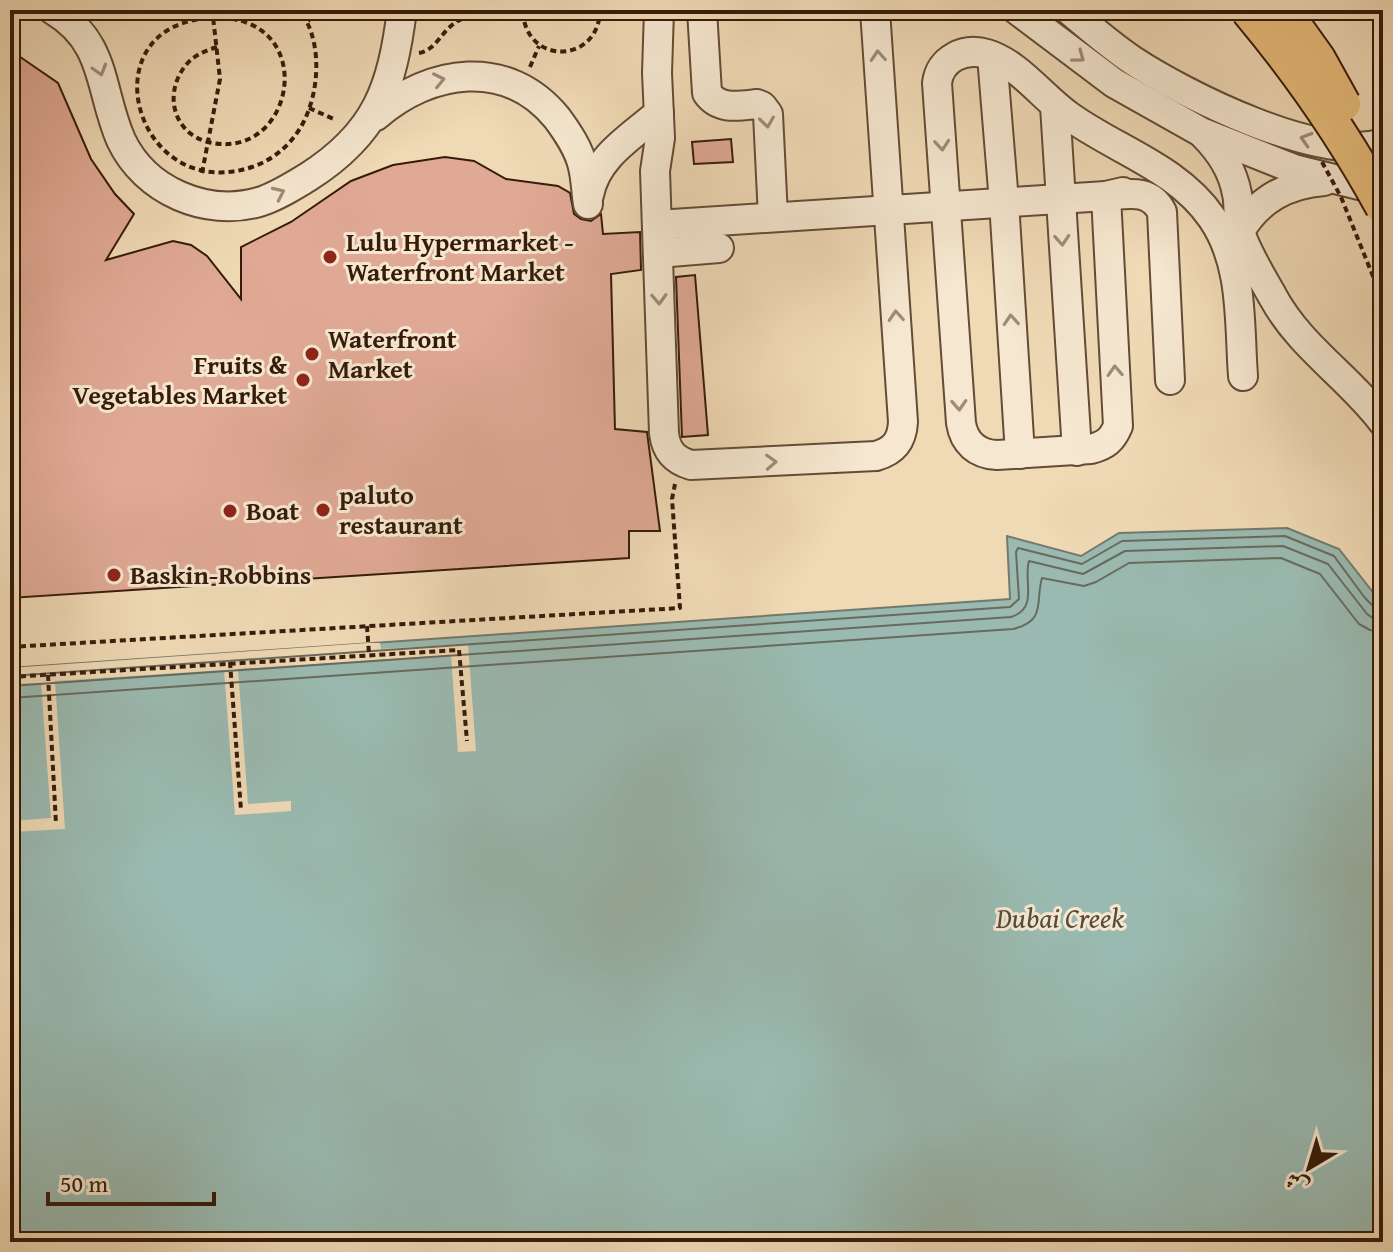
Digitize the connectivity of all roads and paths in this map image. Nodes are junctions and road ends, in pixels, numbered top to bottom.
1 (53, 10) edge
2 (299, 10) edge
3 (319, 10) edge
4 (402, 10) edge
5 (451, 10) edge
6 (600, 10) edge
7 (648, 10) edge
8 (659, 10) edge
9 (702, 10) edge
10 (875, 10) edge
11 (1017, 10) edge
12 (1069, 10) edge
13 (1248, 10) edge
14 (1283, 10) edge
15 (523, 11) edge
16 (213, 17) junction
17 (308, 21) junction
18 (458, 21) junction
19 (658, 40) junction
20 (217, 47) junction
21 (397, 48) junction
22 (992, 56) junction
23 (1055, 106) junction
24 (372, 119) junction
25 (660, 126) junction
26 (1201, 132) junction
27 (209, 142) junction
28 (1383, 143) edge
29 (1318, 156) dead end
30 (203, 171) junction
31 (1167, 176) junction
32 (1344, 181) junction
33 (1383, 192) edge
34 (1106, 196) junction
35 (1060, 199) junction
36 (1004, 202) junction
37 (196, 203) junction
38 (947, 206) junction
39 (1383, 207) edge
40 (888, 210) junction
41 (760, 218) junction
42 (1240, 231) junction
43 (657, 239) junction
44 (719, 248) dead end
45 (1383, 301) edge
46 (1243, 376) dead end
47 (1170, 380) dead end
48 (1383, 422) edge
49 (1077, 451) junction
50 (1020, 454) junction
51 (680, 462) junction
52 (367, 626) junction
53 (10, 647) edge
54 (369, 654) junction
55 (230, 662) junction
56 (48, 675) junction
57 (10, 677) edge
58 (467, 741) dead end
59 (241, 810) dead end
60 (56, 824) dead end

1 -> 37 street
2 - 17 path
3 - 17 path
4 - 21 street
5 - 18 path
6 - 15 path
7 - 19 street
8 - 19 street
9 -> 41 street
40 -> 10 street
11 -> 26 street
28 -> 12 street
13 - 39 main road, bridge
14 - 33 main road, bridge
15 - 18 path
16 - 20 path
16 - 27 path
16 - 30 path
17 - 30 path
18 - 21 path
19 - 25 street
20 - 27 path
20 - 27 path
21 - 24 street
22 - 23 street
22 - 36 street
22 -> 38 street
23 - 31 street
23 - 35 street
24 -> 25 street
37 -> 24 street
25 - 41 street
25 - 43 street
26 - 32 street
26 - 42 street
27 - 30 path
29 - 45 path, bridge
30 - 37 path
31 - 34 street
31 - 46 street
32 - 33 street
32 - 42 street
34 - 35 street
34 - 47 street
49 -> 34 street
35 - 36 street
35 -> 49 street
36 - 38 street
50 -> 36 street
38 - 40 street
38 -> 50 street
40 - 41 street
51 -> 40 street
41 - 43 street
42 - 48 street
43 - 44 street
43 -> 51 street
49 - 50 street
51 - 52 path
52 - 53 path
52 - 54 path
54 - 55 path
54 - 58 path
55 - 56 path
55 - 59 path
56 - 57 path
56 - 60 path

